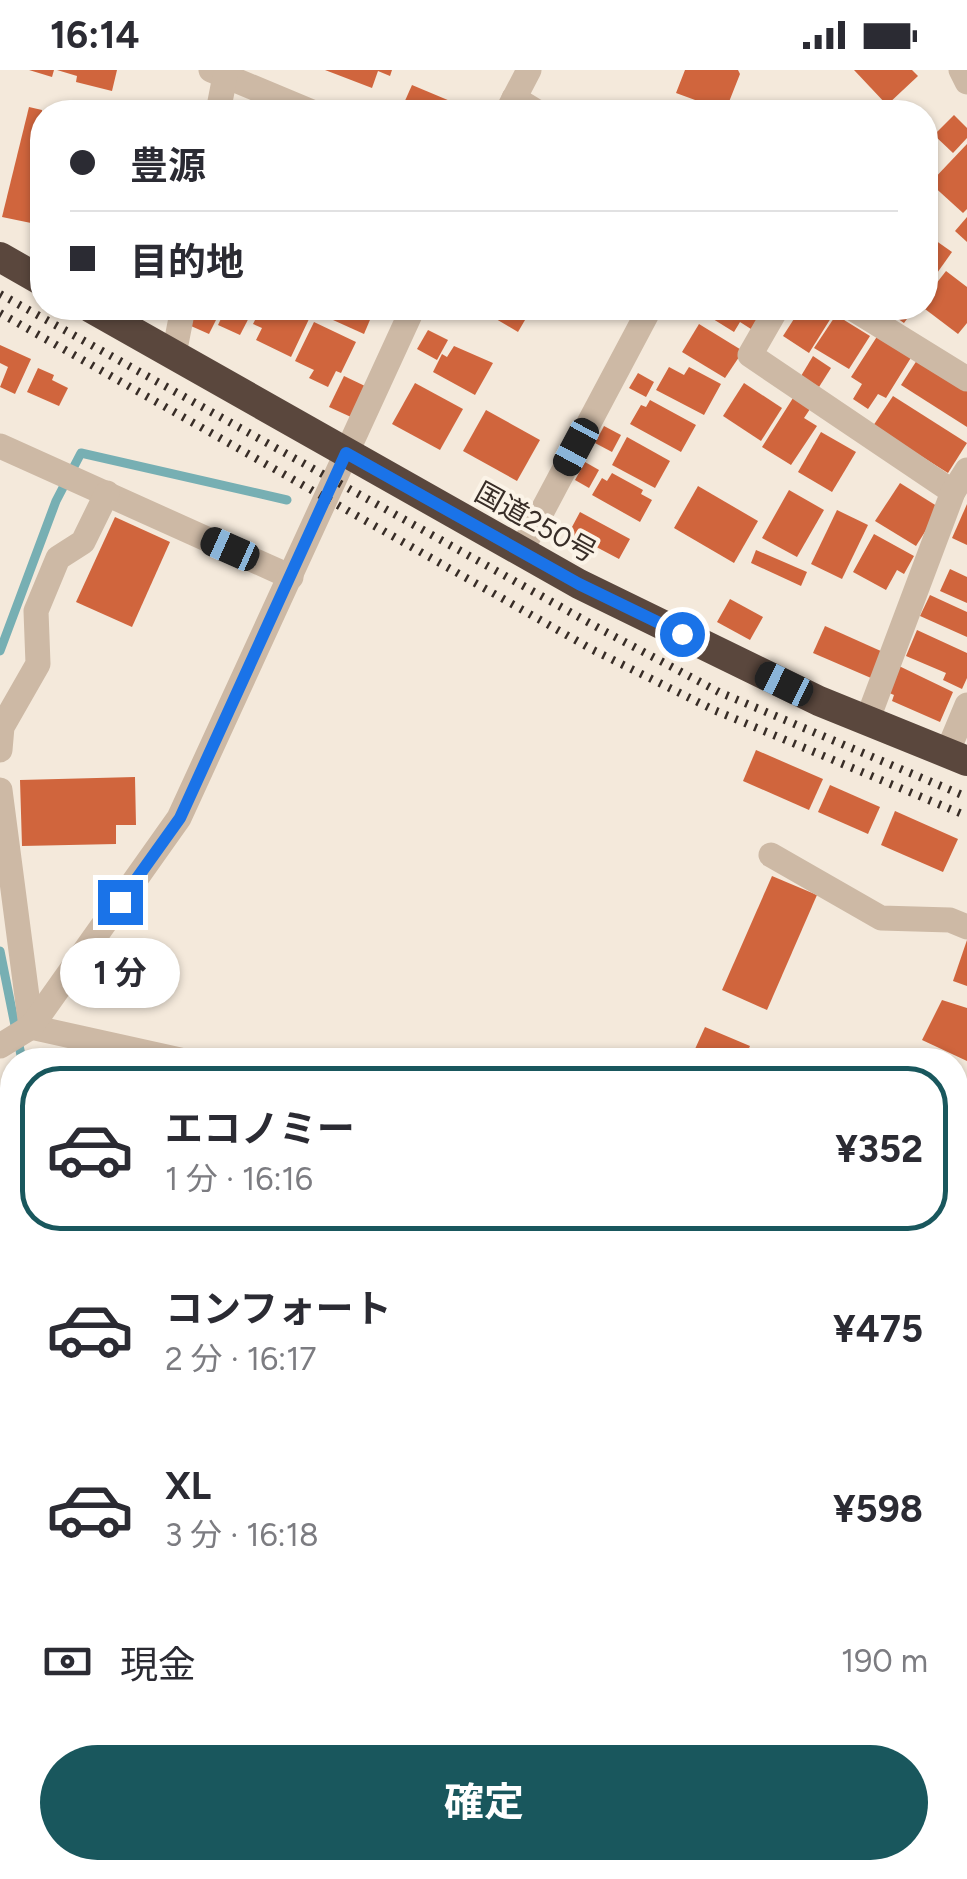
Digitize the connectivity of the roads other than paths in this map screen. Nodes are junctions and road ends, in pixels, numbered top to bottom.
1 (528, 70) edge
2 (960, 70) edge
3 (218, 73) edge
4 (967, 82) edge
5 (218, 100) edge
6 (283, 100) edge
7 (513, 100) edge
8 (0, 257) edge
9 (30, 274) edge
10 (113, 320) edge
11 (181, 320) edge
12 (407, 320) edge
13 (644, 320) edge
14 (770, 320) edge
15 (871, 320) edge
16 (174, 354) junction
17 (967, 379) edge
18 (0, 446) edge
19 (346, 453) junction
20 (962, 482) edge
21 (100, 490) junction
22 (521, 551) junction
23 (291, 577) junction
24 (967, 705) edge
25 (868, 721) junction
26 (0, 750) edge
27 (957, 757) edge
28 (0, 790) edge
29 (771, 855) dead end
30 (958, 924) edge
31 (31, 1027) junction
32 (0, 1046) edge
33 (126, 1048) edge

1 - 7 street
2 - 4 street
3 - 5 street
3 - 6 street
8 - 9 highway
10 - 16 highway, 国道250号
11 - 16 street
12 - 19 street
13 - 22 street
14 - 20 street
15 - 17 street
16 - 19 highway, 国道250号
18 - 21 street
19 - 22 highway, 国道250号
19 - 23 street
20 - 25 street
21 - 23 street
21 - 26 street
22 - 25 highway, 国道250号
23 - 31 street
24 - 27 street
25 - 27 highway, 国道250号
28 - 31 street
29 - 30 street
31 - 32 street
31 - 33 street

